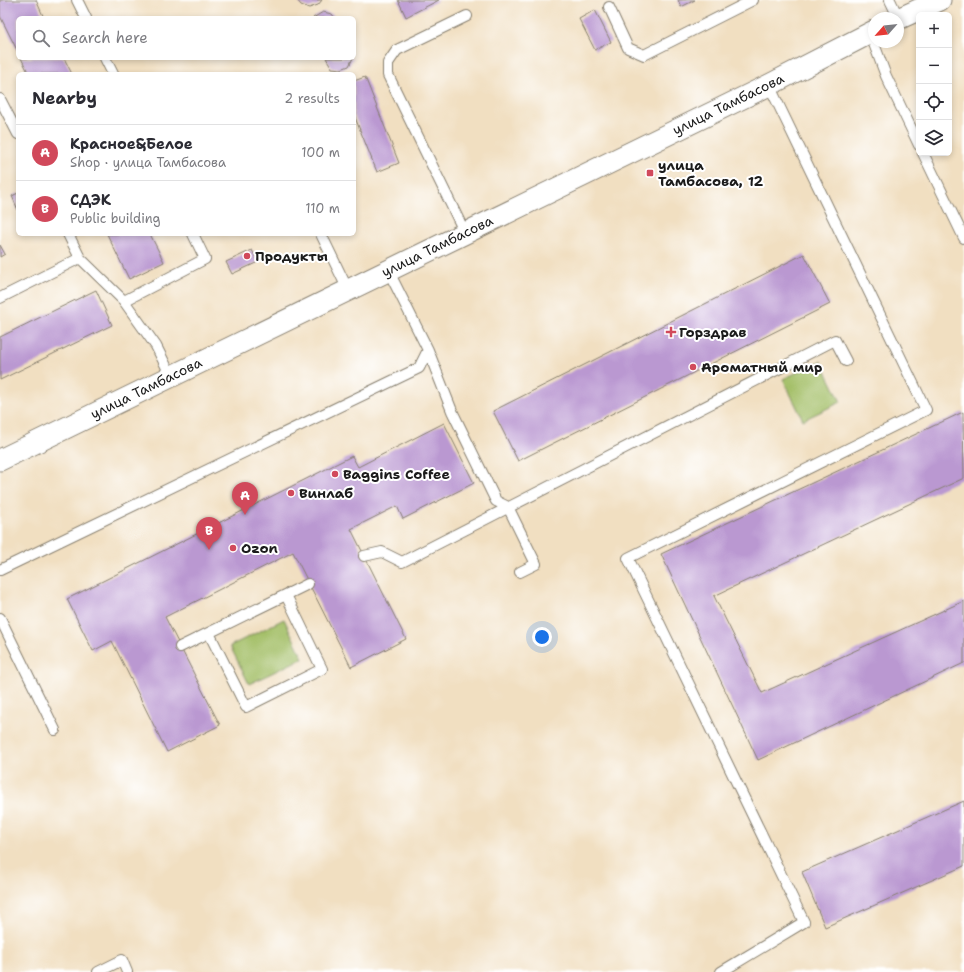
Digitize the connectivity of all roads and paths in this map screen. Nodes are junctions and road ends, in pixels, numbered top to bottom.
1 (77, 0) edge
2 (753, 0) edge
3 (890, 0) edge
4 (940, 0) edge
5 (609, 7) dead end
6 (895, 12) edge
7 (85, 16) edge
8 (467, 16) dead end
9 (904, 16) edge
10 (868, 34) edge
11 (877, 48) edge
12 (106, 60) edge
13 (112, 72) edge
14 (769, 84) junction
15 (0, 99) edge
16 (16, 130) edge
17 (916, 139) edge
18 (924, 156) edge
19 (465, 233) junction
20 (69, 236) edge
21 (194, 236) edge
22 (322, 236) edge
23 (964, 238) edge
24 (80, 258) junction
25 (388, 270) junction
26 (348, 290) junction
27 (0, 298) edge
28 (124, 301) junction
29 (428, 350) junction
30 (846, 361) dead end
31 (171, 376) junction
32 (0, 460) edge
33 (508, 507) junction
34 (364, 556) dead end
35 (0, 570) edge
36 (520, 572) dead end
37 (308, 584) dead end
38 (286, 595) junction
39 (0, 618) edge
40 (209, 633) junction
41 (180, 647) dead end
42 (55, 730) dead end
43 (98, 972) edge
44 (128, 972) edge
45 (721, 972) edge

1 - 7 lane
2 - 5 lane
3 - 6 lane
4 - 9 street
8 - 19 lane
10 - 14 street, улица Тамбасова
11 - 17 lane
12 - 13 lane
14 - 19 street, улица Тамбасова
14 - 45 lane
15 - 16 lane
18 - 23 lane
19 - 25 street, улица Тамбасова
20 - 24 lane
21 - 28 lane
22 - 26 lane
24 - 27 lane
24 - 28 lane
25 - 26 street, улица Тамбасова
25 - 29 lane
26 - 31 street, улица Тамбасова
28 - 31 lane
29 - 33 lane
29 - 35 lane
30 - 33 lane
31 - 32 street, улица Тамбасова
33 - 34 lane
33 - 36 lane
37 - 38 lane
38 - 40 lane
38 - 40 lane
39 - 42 lane
40 - 41 lane
43 - 44 lane

